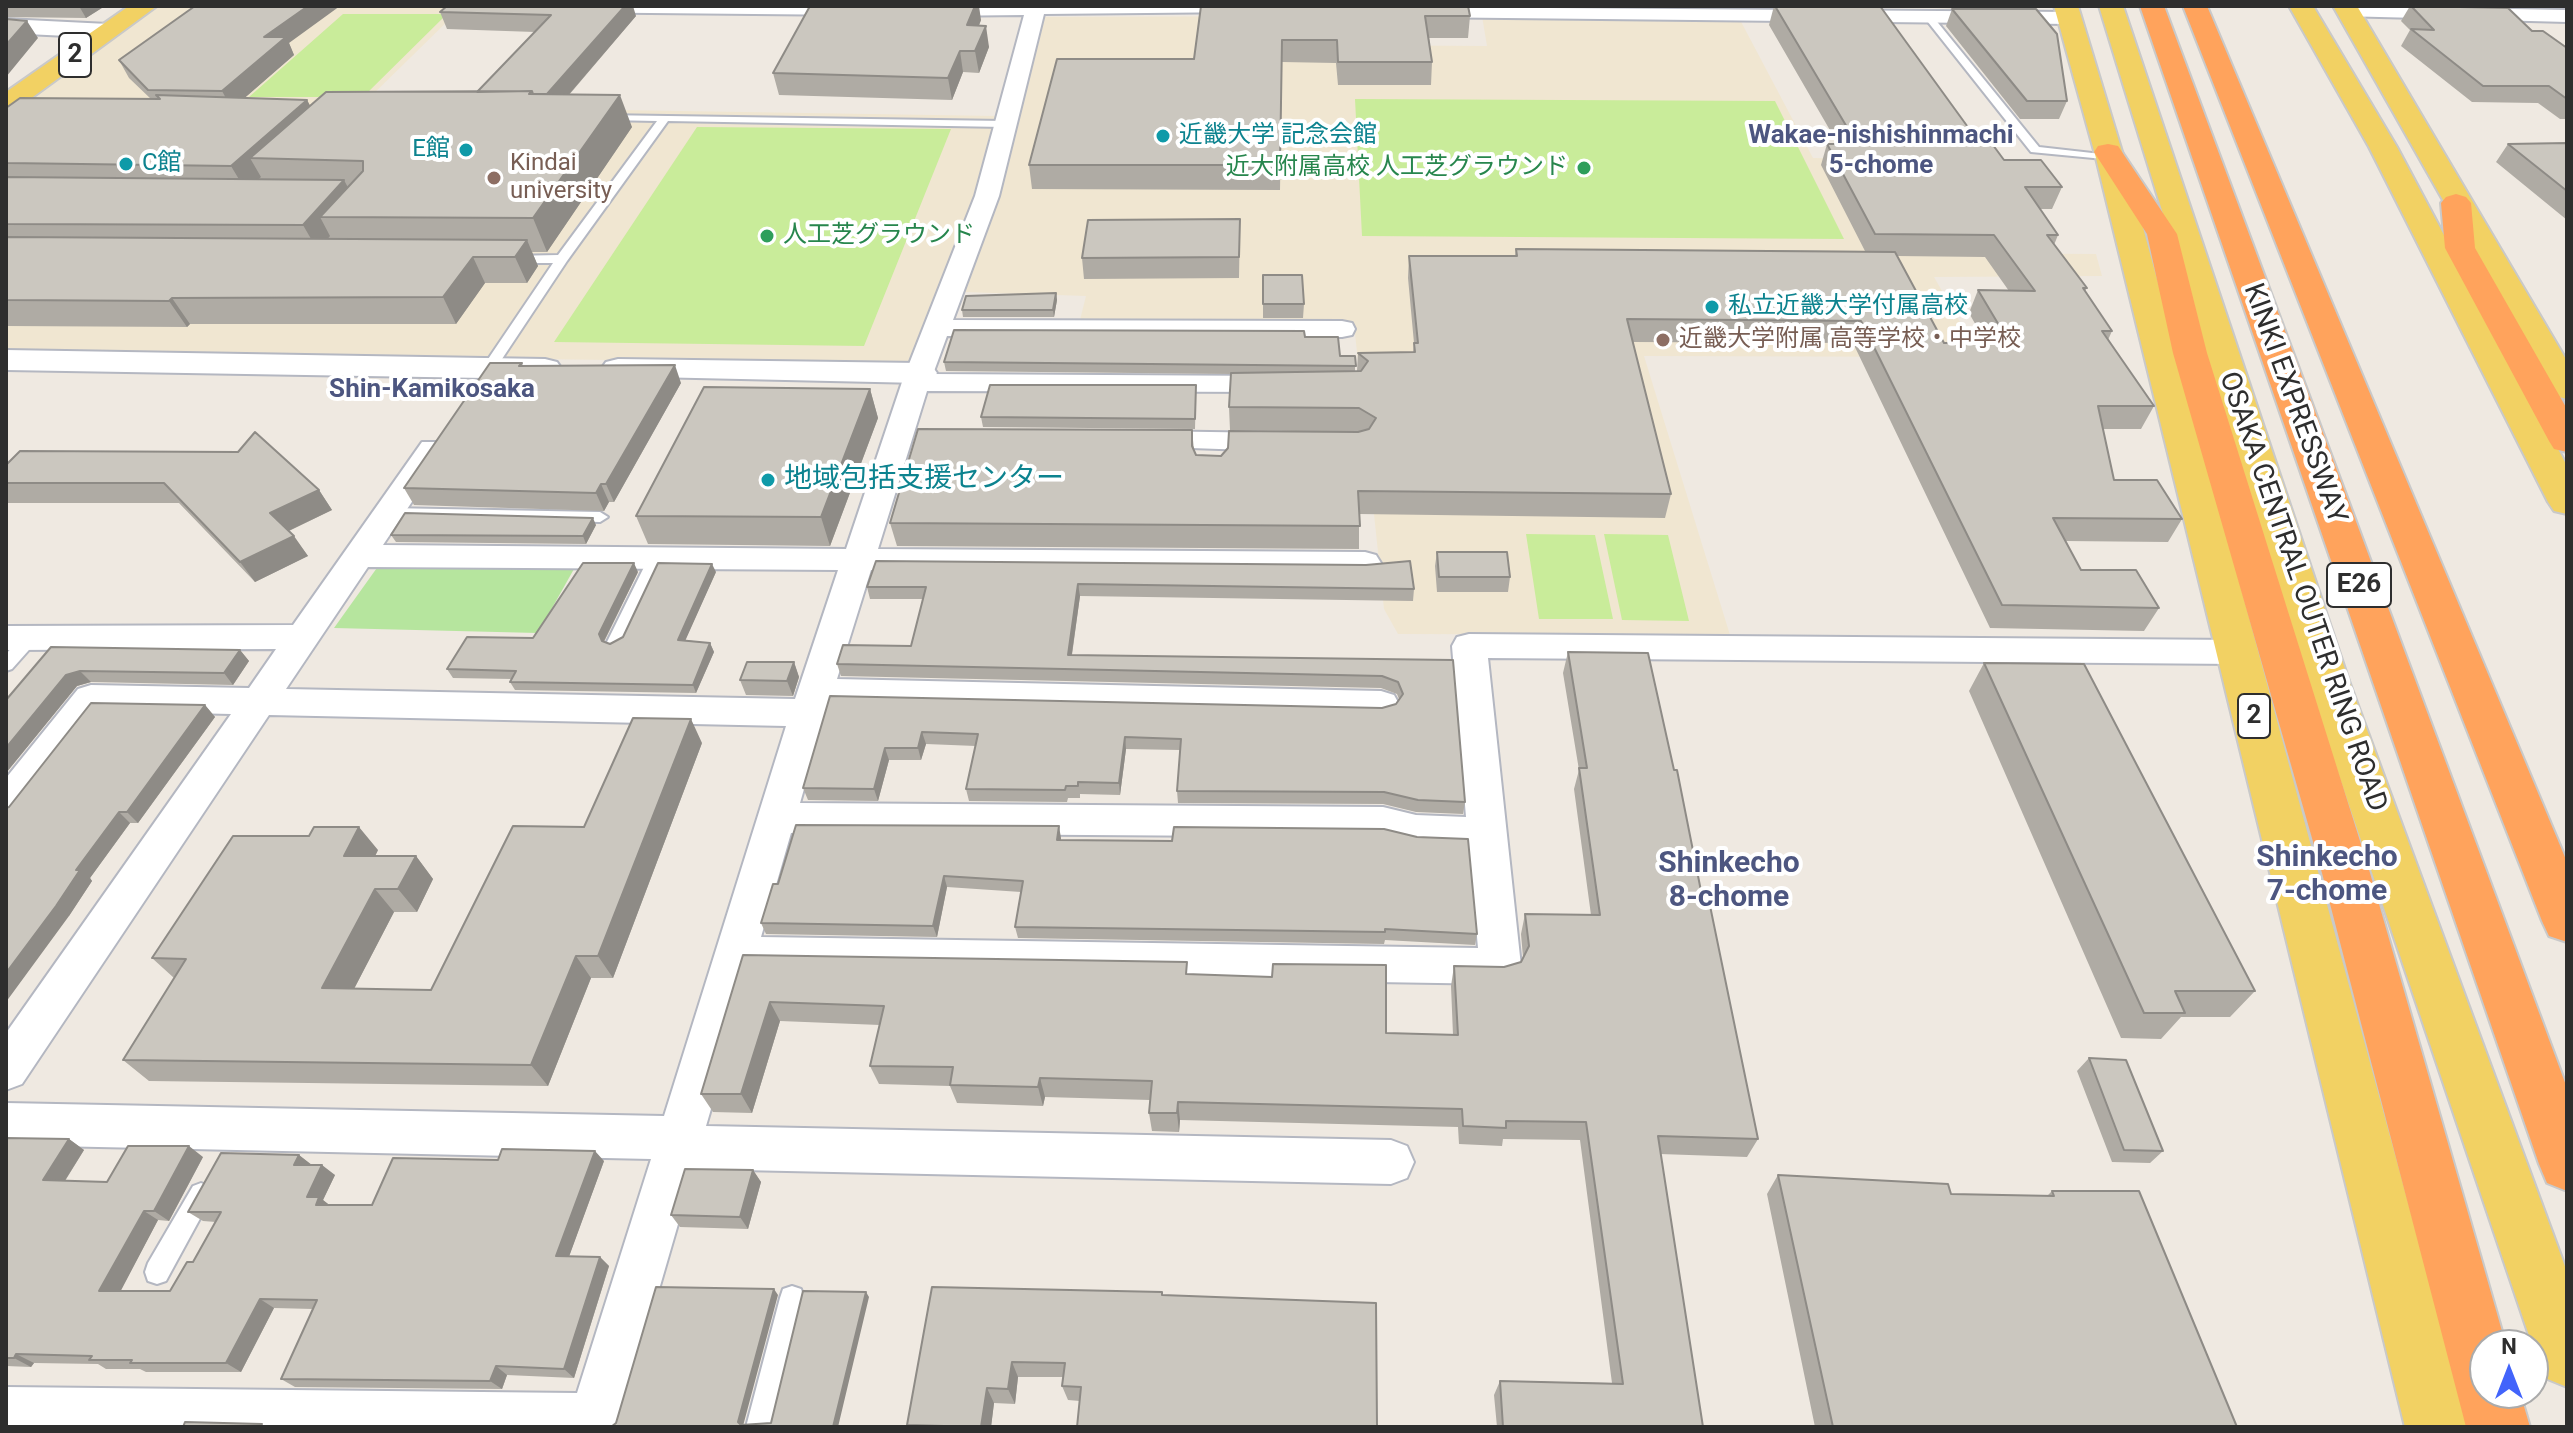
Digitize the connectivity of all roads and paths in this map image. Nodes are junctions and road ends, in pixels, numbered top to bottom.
1 (145, 6) edge
2 (546, 6) edge
3 (1273, 6) edge
4 (2152, 6) edge
5 (2195, 6) edge
6 (2301, 6) edge
7 (658, 7) edge
8 (1040, 8) edge
9 (880, 9) edge
10 (910, 9) edge
11 (2347, 9) edge
12 (1658, 10) edge
13 (2079, 10) edge
14 (2507, 11) edge
15 (1933, 12) edge
16 (1392, 13) edge
17 (2567, 16) edge
18 (2116, 24) edge
19 (6, 26) edge
20 (108, 31) junction
21 (2545, 40) edge
22 (10, 109) edge
23 (588, 117) edge
24 (665, 118) junction
25 (1004, 124) junction
26 (2109, 155) junction
27 (2456, 203) joint
28 (501, 259) edge
29 (562, 259) junction
30 (937, 328) junction
31 (1342, 329) dead end
32 (6, 360) edge
33 (489, 368) junction
34 (918, 378) junction
35 (1215, 384) junction
36 (1305, 385) edge
37 (2552, 388) edge
38 (1119, 440) edge
39 (2567, 441) edge
40 (1309, 442) edge
41 (1212, 455) junction
42 (2567, 502) edge
43 (389, 513) junction
44 (600, 517) dead end
45 (359, 556) junction
46 (656, 559) junction
47 (858, 559) junction
48 (1365, 563) edge
49 (304, 637) junction
50 (18, 638) edge
51 (615, 644) edge
52 (2238, 652) junction
53 (6, 665) edge
54 (262, 700) junction
55 (813, 702) junction
56 (1381, 704) edge
57 (6, 805) edge
58 (777, 818) junction
59 (1487, 833) junction
60 (2567, 921) edge
61 (737, 954) junction
62 (6, 1070) edge
63 (6, 1124) edge
64 (679, 1143) junction
65 (226, 1151) junction
66 (1391, 1162) dead end
67 (2567, 1164) edge
68 (157, 1272) dead end
69 (792, 1298) dead end
70 (2471, 1329) edge
71 (2567, 1356) edge
72 (6, 1413) edge
73 (190, 1421) edge
74 (594, 1423) edge
75 (759, 1427) edge
76 (2437, 1427) edge

1 - 20 main road, 2
2 - 7 street
3 - 8 street
4 - 67 highway, KINKI EXPRESSWAY / E26
5 - 60 highway, KINKI EXPRESSWAY / E26
6 - 42 main road
7 - 9 street
8 - 10 street
8 - 25 street
11 - 14 street
11 - 27 main road
12 - 15 street
12 - 16 street
13 - 15 street
13 - 18 main road, OSAKA CENTRAL OUTER RING ROAD
13 - 26 main road, 2
14 - 17 street
14 - 21 street
15 - 26 lane
18 - 71 main road, OSAKA CENTRAL OUTER RING ROAD
19 - 20 street
20 - 22 main road, 2
23 - 24 lane
24 - 25 lane
24 - 29 lane
25 - 30 street
26 - 52 main road, 2
26 - 70 highway
27 - 37 highway
28 - 29 lane
29 - 33 lane
30 - 31 street
30 - 34 street
32 - 33 street
33 - 34 street
33 - 43 street
34 - 35 street
34 - 47 street
35 - 36 street
35 - 41 street
37 - 39 highway
38 - 41 street
40 - 41 street
43 - 44 lane
43 - 45 street
45 - 46 street
45 - 49 street
46 - 47 street
46 - 51 lane
47 - 48 street
47 - 55 street
49 - 50 street
49 - 54 street
50 - 53 lane
52 - 59 street
52 - 76 main road, 2
54 - 55 street
54 - 57 street
54 - 62 street
55 - 56 street
55 - 58 street
58 - 59 street
58 - 61 street
59 - 61 street
61 - 64 street
63 - 65 street
64 - 65 street
64 - 66 street
64 - 74 street
65 - 68 lane
69 - 75 lane
72 - 73 street
73 - 74 street

